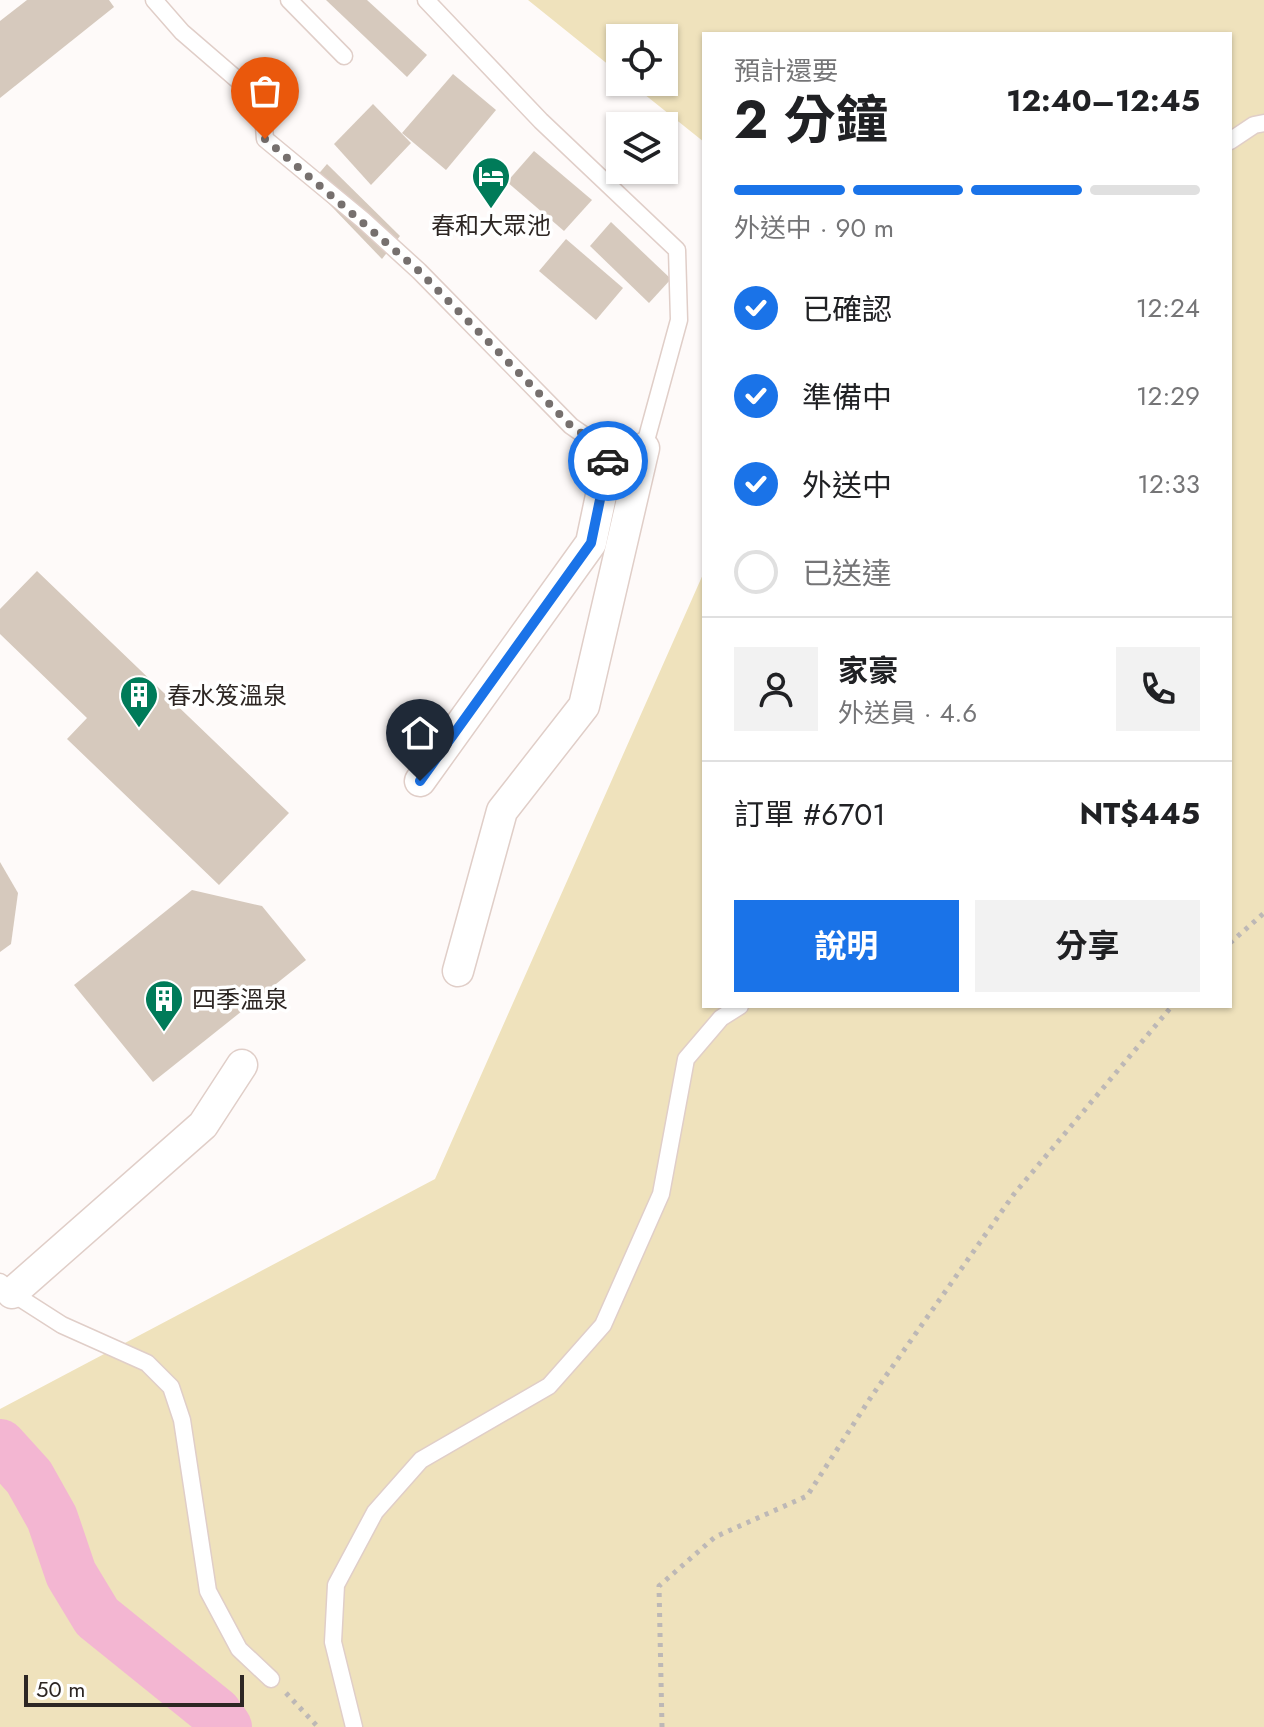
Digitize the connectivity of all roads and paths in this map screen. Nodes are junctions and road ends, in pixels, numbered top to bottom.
1 (154, 0) edge
2 (289, 0) edge
3 (426, 0) edge
4 (344, 56) dead end
5 (1264, 123) edge
6 (1232, 140) edge
7 (644, 448) junction
8 (610, 453) junction
9 (420, 781) dead end
10 (1264, 913) edge
11 (1232, 941) edge
12 (458, 971) dead end
13 (737, 1008) edge
14 (1170, 1008) edge
15 (242, 1065) dead end
16 (6, 1288) edge
17 (271, 1679) joint
18 (318, 1727) edge
19 (354, 1727) edge
20 (662, 1727) edge

1 - 8 lane
2 - 4 lane
3 - 7 lane
5 - 6 lane
7 - 8 lane
7 - 12 street
8 - 9 street
10 - 11 path
13 - 19 lane
14 - 20 path
15 - 16 street
16 - 17 lane
17 - 18 path

